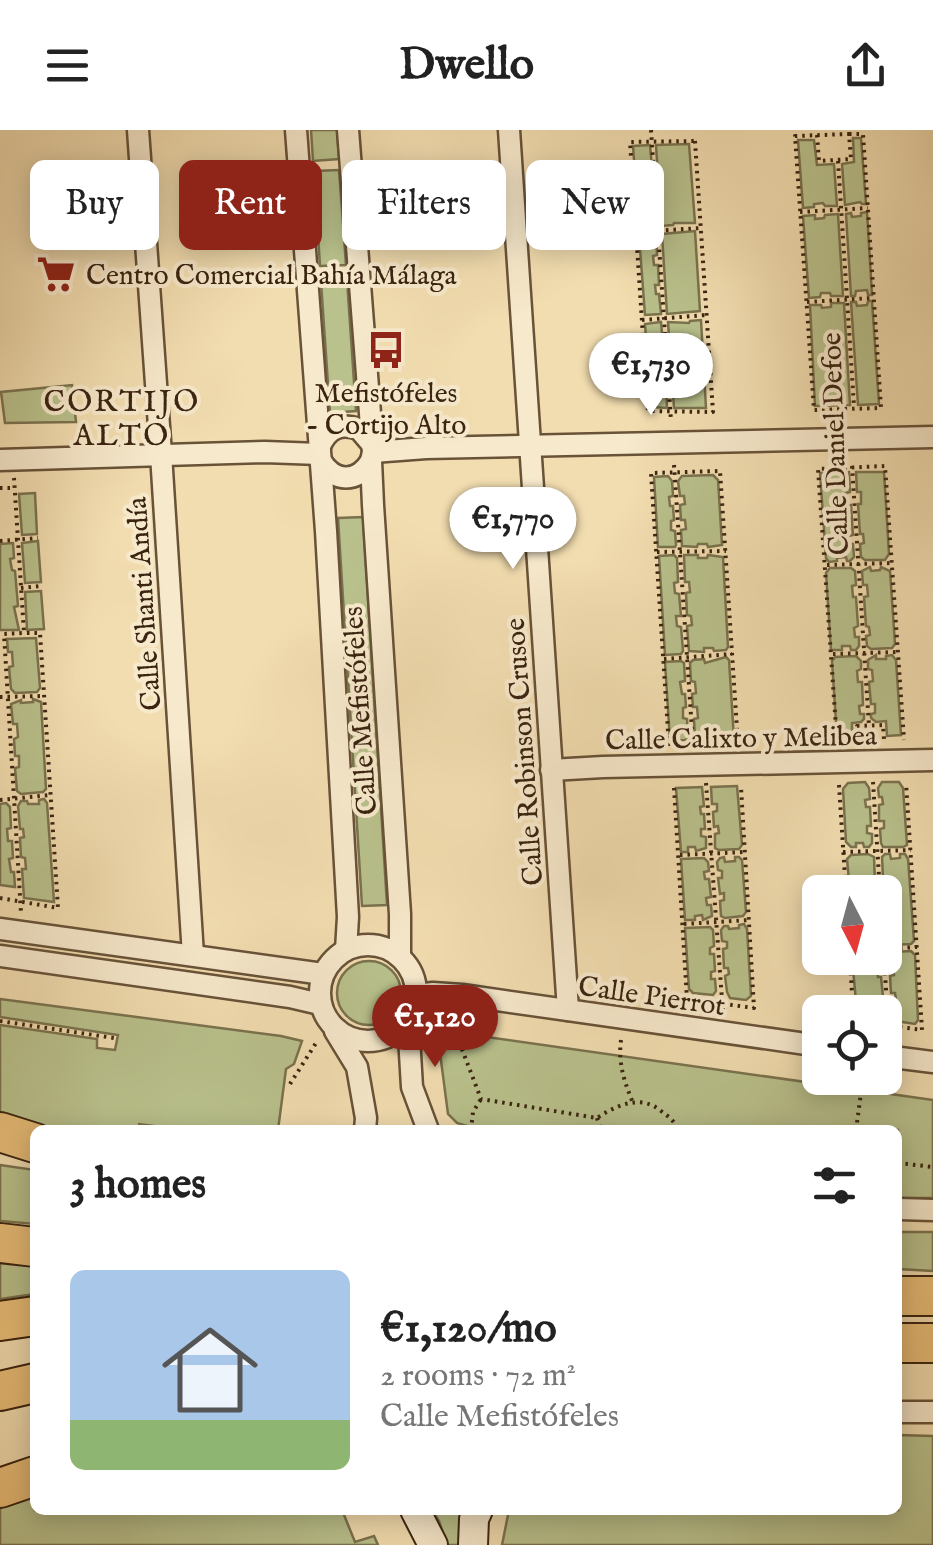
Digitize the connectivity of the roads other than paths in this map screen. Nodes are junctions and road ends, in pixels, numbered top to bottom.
1 (138, 130) edge
2 (296, 130) edge
3 (348, 130) edge
4 (509, 130) edge
5 (933, 437) edge
6 (530, 446) junction
7 (371, 452) junction
8 (161, 454) junction
9 (320, 454) junction
10 (6, 460) edge
11 (933, 760) edge
12 (551, 770) junction
13 (0, 929) edge
14 (346, 950) junction
15 (194, 955) junction
16 (0, 956) edge
17 (400, 957) junction
18 (323, 974) junction
19 (416, 995) junction
20 (568, 1010) junction
21 (324, 1013) junction
22 (408, 1020) junction
23 (802, 1044) edge
24 (902, 1058) edge
25 (933, 1062) edge
26 (365, 1125) edge
27 (426, 1125) edge
28 (0, 1132) edge
29 (30, 1141) edge
30 (0, 1152) edge
31 (30, 1158) edge
32 (902, 1209) edge
33 (933, 1210) edge
34 (0, 1243) edge
35 (30, 1246) edge
36 (902, 1296) edge
37 (933, 1296) edge
38 (30, 1317) edge
39 (0, 1321) edge
40 (902, 1342) edge
41 (933, 1343) edge
42 (30, 1366) edge
43 (0, 1371) edge
44 (30, 1384) edge
45 (0, 1391) edge
46 (902, 1412) edge
47 (933, 1412) edge
48 (30, 1458) edge
49 (0, 1467) edge
50 (30, 1478) edge
51 (0, 1488) edge
52 (418, 1515) edge
53 (476, 1515) edge
54 (433, 1545) edge
55 (472, 1545) edge

1 - 8 street, Calle Shanti Andía
2 - 9 street, Calle Mefistófeles
3 - 7 street, Calle Mefistófeles
4 - 6 street, Calle Robinson Crusoe
5 - 6 street
6 - 7 street
6 - 12 street, Calle Robinson Crusoe
7 - 9 street
7 - 9 street
7 - 17 street, Calle Mefistófeles
8 - 9 street
8 - 10 street
8 - 15 street, Calle Shanti Andía
9 - 14 street, Calle Mefistófeles
11 - 12 street, Calle Calixto y Melibea
12 - 20 street, Calle Robinson Crusoe
13 - 15 street
14 - 17 street
14 - 18 street
15 - 18 street
16 - 21 street
17 - 19 street
18 - 21 street
19 - 20 street, Calle Pierrot
19 - 22 street
20 - 23 street, Calle Pierrot
21 - 22 street
21 - 26 street
22 - 27 street
24 - 25 street
28 - 29 highway
30 - 31 highway
32 - 33 street
34 - 35 highway
36 - 37 highway
38 - 39 highway
40 - 41 highway
42 - 43 highway
44 - 45 highway
46 - 47 street
48 - 49 highway
50 - 51 highway
52 - 54 street
53 - 55 street

